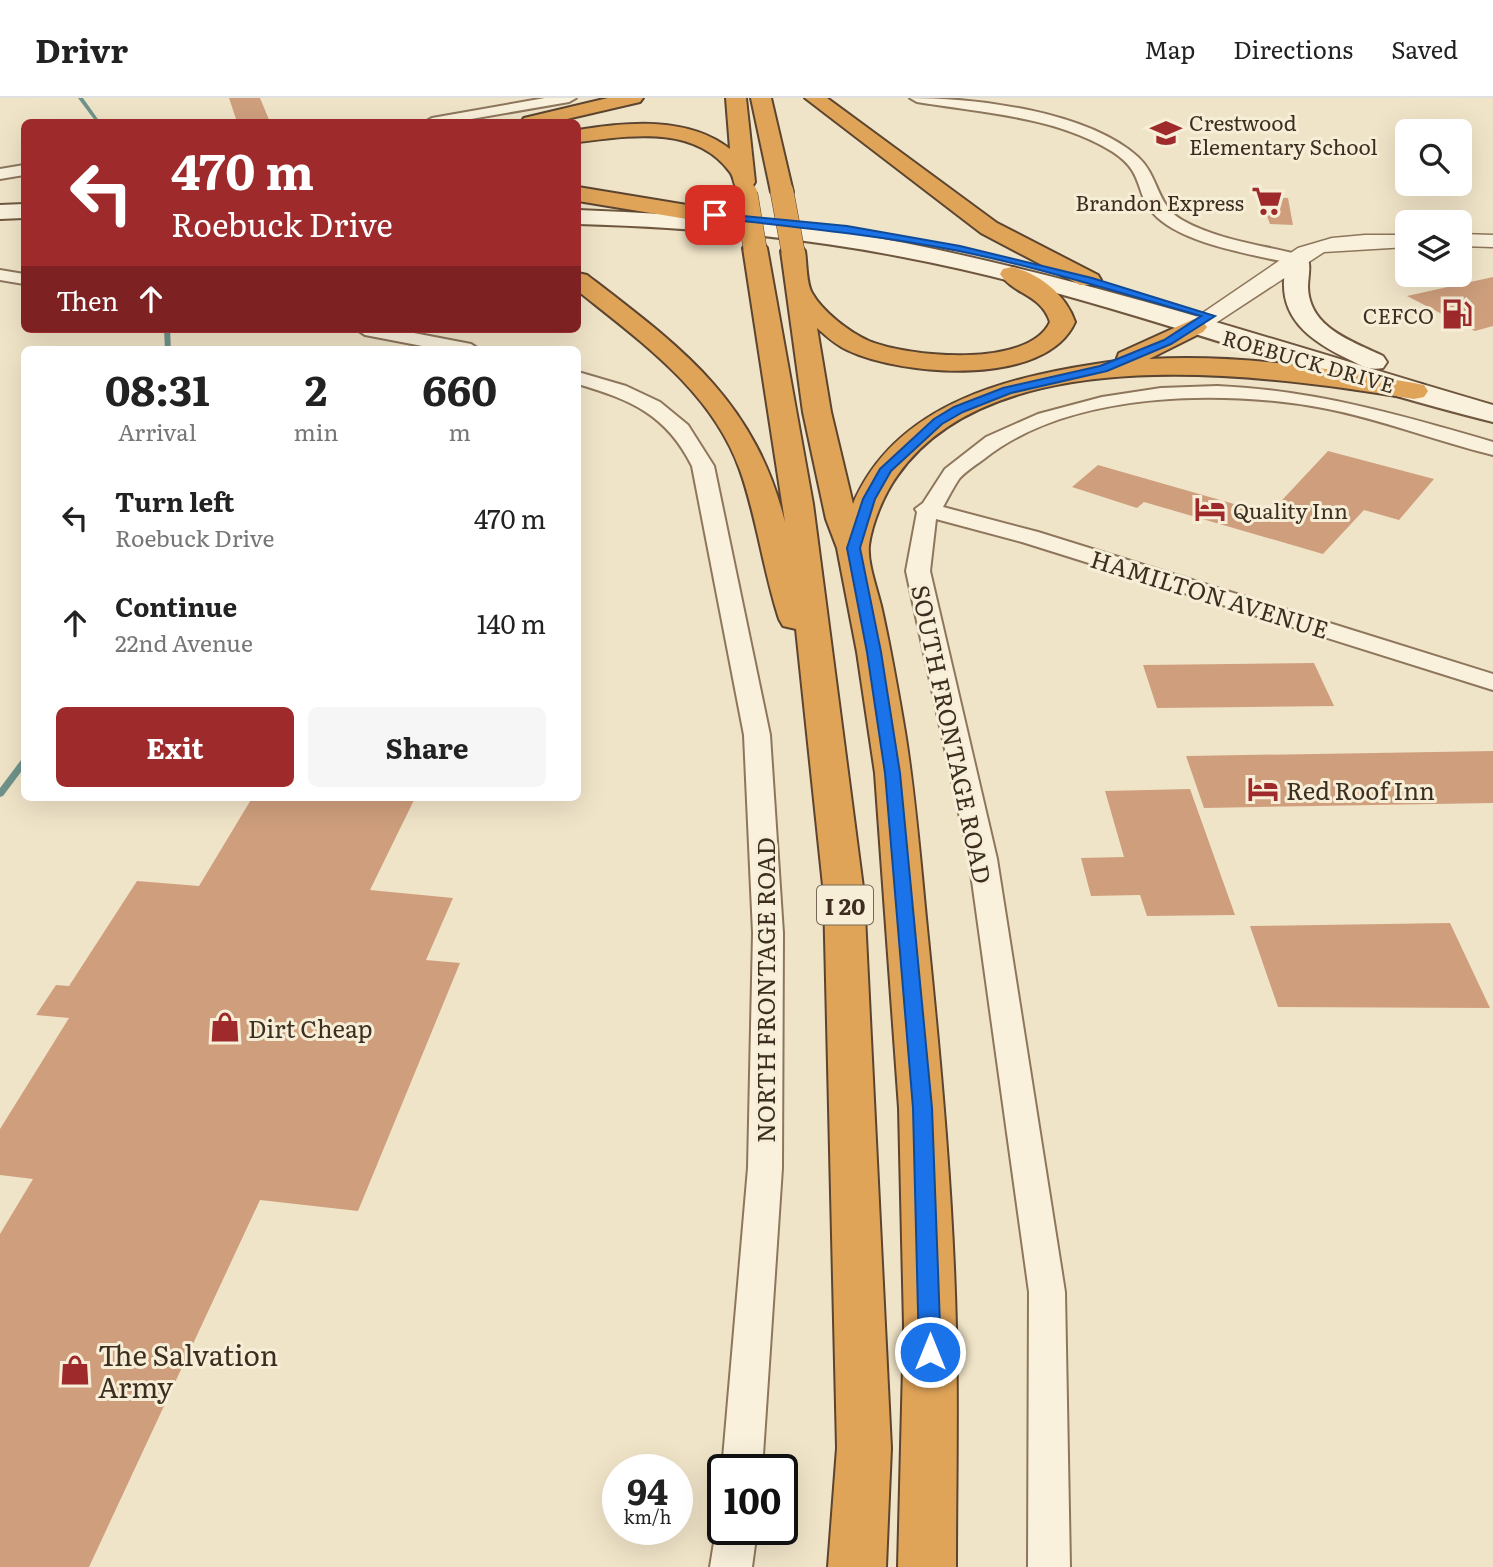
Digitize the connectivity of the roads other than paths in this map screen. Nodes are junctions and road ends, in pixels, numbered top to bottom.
1 (569, 98) edge
2 (633, 98) edge
3 (736, 98) edge
4 (761, 98) edge
5 (815, 98) edge
6 (917, 98) edge
7 (1054, 106) dead end
8 (449, 119) edge
9 (544, 119) edge
10 (1042, 119) junction
11 (581, 136) edge
12 (21, 170) edge
13 (0, 174) edge
14 (744, 183) junction
15 (581, 194) edge
16 (581, 208) edge
17 (21, 211) edge
18 (0, 212) edge
19 (693, 213) junction
20 (581, 218) edge
21 (0, 222) edge
22 (21, 222) edge
23 (843, 234) junction
24 (1472, 240) edge
25 (1493, 241) edge
26 (1395, 242) edge
27 (774, 250) junction
28 (1298, 260) junction
29 (1012, 274) junction
30 (0, 275) edge
31 (21, 278) edge
32 (1089, 280) junction
33 (581, 282) edge
34 (797, 292) junction
35 (1202, 321) junction
36 (385, 333) edge
37 (451, 346) edge
38 (1376, 363) junction
39 (1104, 369) junction
40 (581, 379) edge
41 (1414, 391) junction
42 (1493, 397) edge
43 (1493, 414) edge
44 (1493, 449) edge
45 (926, 509) junction
46 (853, 548) junction
47 (1493, 682) edge
48 (820, 688) junction
49 (743, 1454) edge
50 (735, 1545) edge
51 (731, 1567) edge
52 (857, 1567) edge
53 (927, 1567) edge
54 (1049, 1567) edge

1 - 8 street
2 - 9 highway
3 - 14 highway, I 20
4 - 27 highway, I 20, bridge
5 - 32 highway
6 - 10 street
7 - 10 street
10 - 28 street
11 - 14 highway
12 - 13 street
14 - 27 highway, I 20, bridge
15 - 19 highway
16 - 19 main road
17 - 18 main road
19 - 23 main road
20 - 23 main road
21 - 22 main road
23 - 29 main road, ROEBUCK DRIVE
23 - 32 main road, ROEBUCK DRIVE
24 - 25 street
26 - 28 street
27 - 34 highway, I 20
27 - 48 highway, I 20
28 - 35 street
28 - 38 main road
29 - 34 highway
29 - 35 main road, ROEBUCK DRIVE
30 - 31 street
32 - 35 main road, ROEBUCK DRIVE
33 - 48 highway
34 - 46 highway, I 20
35 - 38 main road, ROEBUCK DRIVE
35 - 39 highway
35 - 41 main road, ROEBUCK DRIVE
36 - 37 street
38 - 42 main road, ROEBUCK DRIVE
39 - 41 highway
39 - 46 highway
40 - 49 street, NORTH FRONTAGE ROAD
41 - 43 main road, ROEBUCK DRIVE
44 - 45 street, SOUTH FRONTAGE ROAD
45 - 47 street, HAMILTON AVENUE
45 - 54 street, SOUTH FRONTAGE ROAD
46 - 53 highway, I 20
48 - 52 highway, I 20
50 - 51 street

